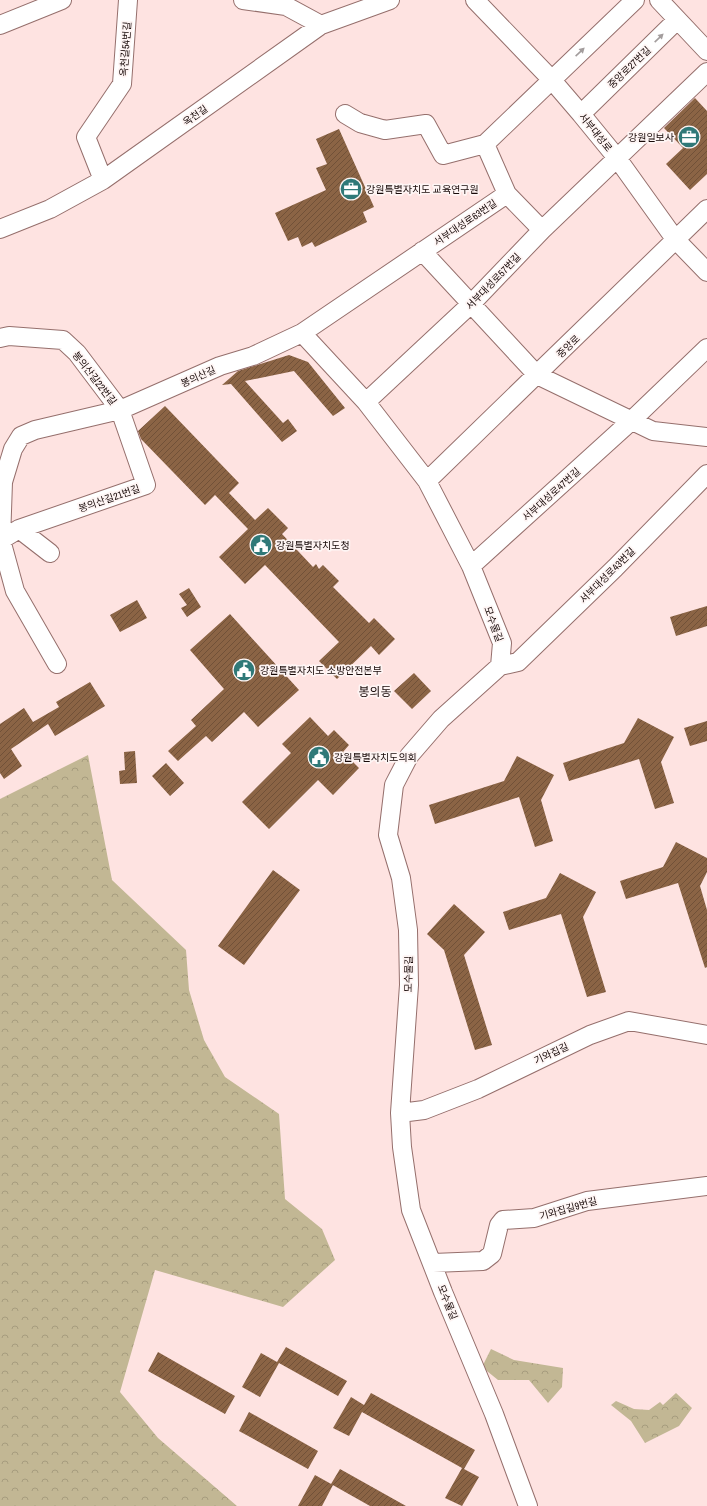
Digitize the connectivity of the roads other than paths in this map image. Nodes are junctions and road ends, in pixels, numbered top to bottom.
1 (62, 0) edge
2 (128, 0) edge
3 (243, 0) edge
4 (390, 0) edge
5 (475, 0) edge
6 (635, 0) edge
7 (659, 0) edge
8 (677, 20) junction
9 (0, 25) edge
10 (321, 25) junction
11 (707, 51) edge
12 (707, 72) edge
13 (551, 79) junction
14 (345, 114) dead end
15 (581, 114) junction
16 (485, 144) junction
17 (617, 158) junction
18 (103, 180) junction
19 (507, 194) junction
20 (707, 209) edge
21 (0, 229) edge
22 (542, 230) junction
23 (675, 239) junction
24 (422, 252) junction
25 (707, 272) edge
26 (471, 304) junction
27 (302, 333) junction
28 (0, 338) edge
29 (707, 348) edge
30 (537, 375) junction
31 (366, 402) junction
32 (120, 410) junction
33 (631, 421) junction
34 (707, 437) edge
35 (707, 474) edge
36 (426, 481) junction
37 (2, 482) edge
38 (18, 529) junction
39 (2, 545) edge
40 (50, 553) dead end
41 (471, 566) junction
42 (57, 664) dead end
43 (500, 666) junction
44 (707, 1035) edge
45 (400, 1113) junction
46 (707, 1186) edge
47 (433, 1263) junction
48 (528, 1506) edge

1 - 9 street
2 - 18 street, 옥천길54번길
3 - 10 street
4 - 10 street, 옥천길
5 - 13 street, 서부대성로
13 -> 6 street
7 - 8 street
8 - 11 street
15 -> 8 street, 중앙로27번길
10 - 18 street, 옥천길
12 - 17 street
13 - 15 street, 서부대성로
13 - 16 street
14 - 16 street
15 - 17 street, 서부대성로
16 - 19 street, 서부대성로63번길
17 - 22 street, 서부대성로57번길
17 - 23 street, 서부대성로
18 - 21 street, 옥천길
19 - 22 street
19 - 24 street, 서부대성로63번길
20 - 23 street, 중앙로
22 - 26 street, 서부대성로57번길
23 - 25 street, 서부대성로
23 - 30 street, 중앙로
24 - 26 street
24 - 27 street, 서부대성로63번길
26 - 30 street
26 - 31 street, 서부대성로57번길
27 - 31 street
27 - 32 street, 봉의산길
28 - 32 street, 봉의산길22번길
29 - 33 street, 서부대성로47번길
30 - 33 street
30 - 36 street, 중앙로
31 - 36 street
32 - 37 street, 봉의산길
32 - 38 street, 봉의산길21번길
33 - 34 street
33 - 41 street, 서부대성로47번길
35 - 43 street, 서부대성로43번길
36 - 41 street, 모수물길
37 - 39 street, 봉의산길
38 - 39 street, 봉의산길21번길
38 - 40 street
39 - 42 street, 봉의산길
41 - 43 street, 모수물길
43 - 45 street, 모수물길
44 - 45 street, 기와집길
45 - 47 street, 모수물길
46 - 47 street, 기와집길9번길
47 - 48 street, 모수물길

